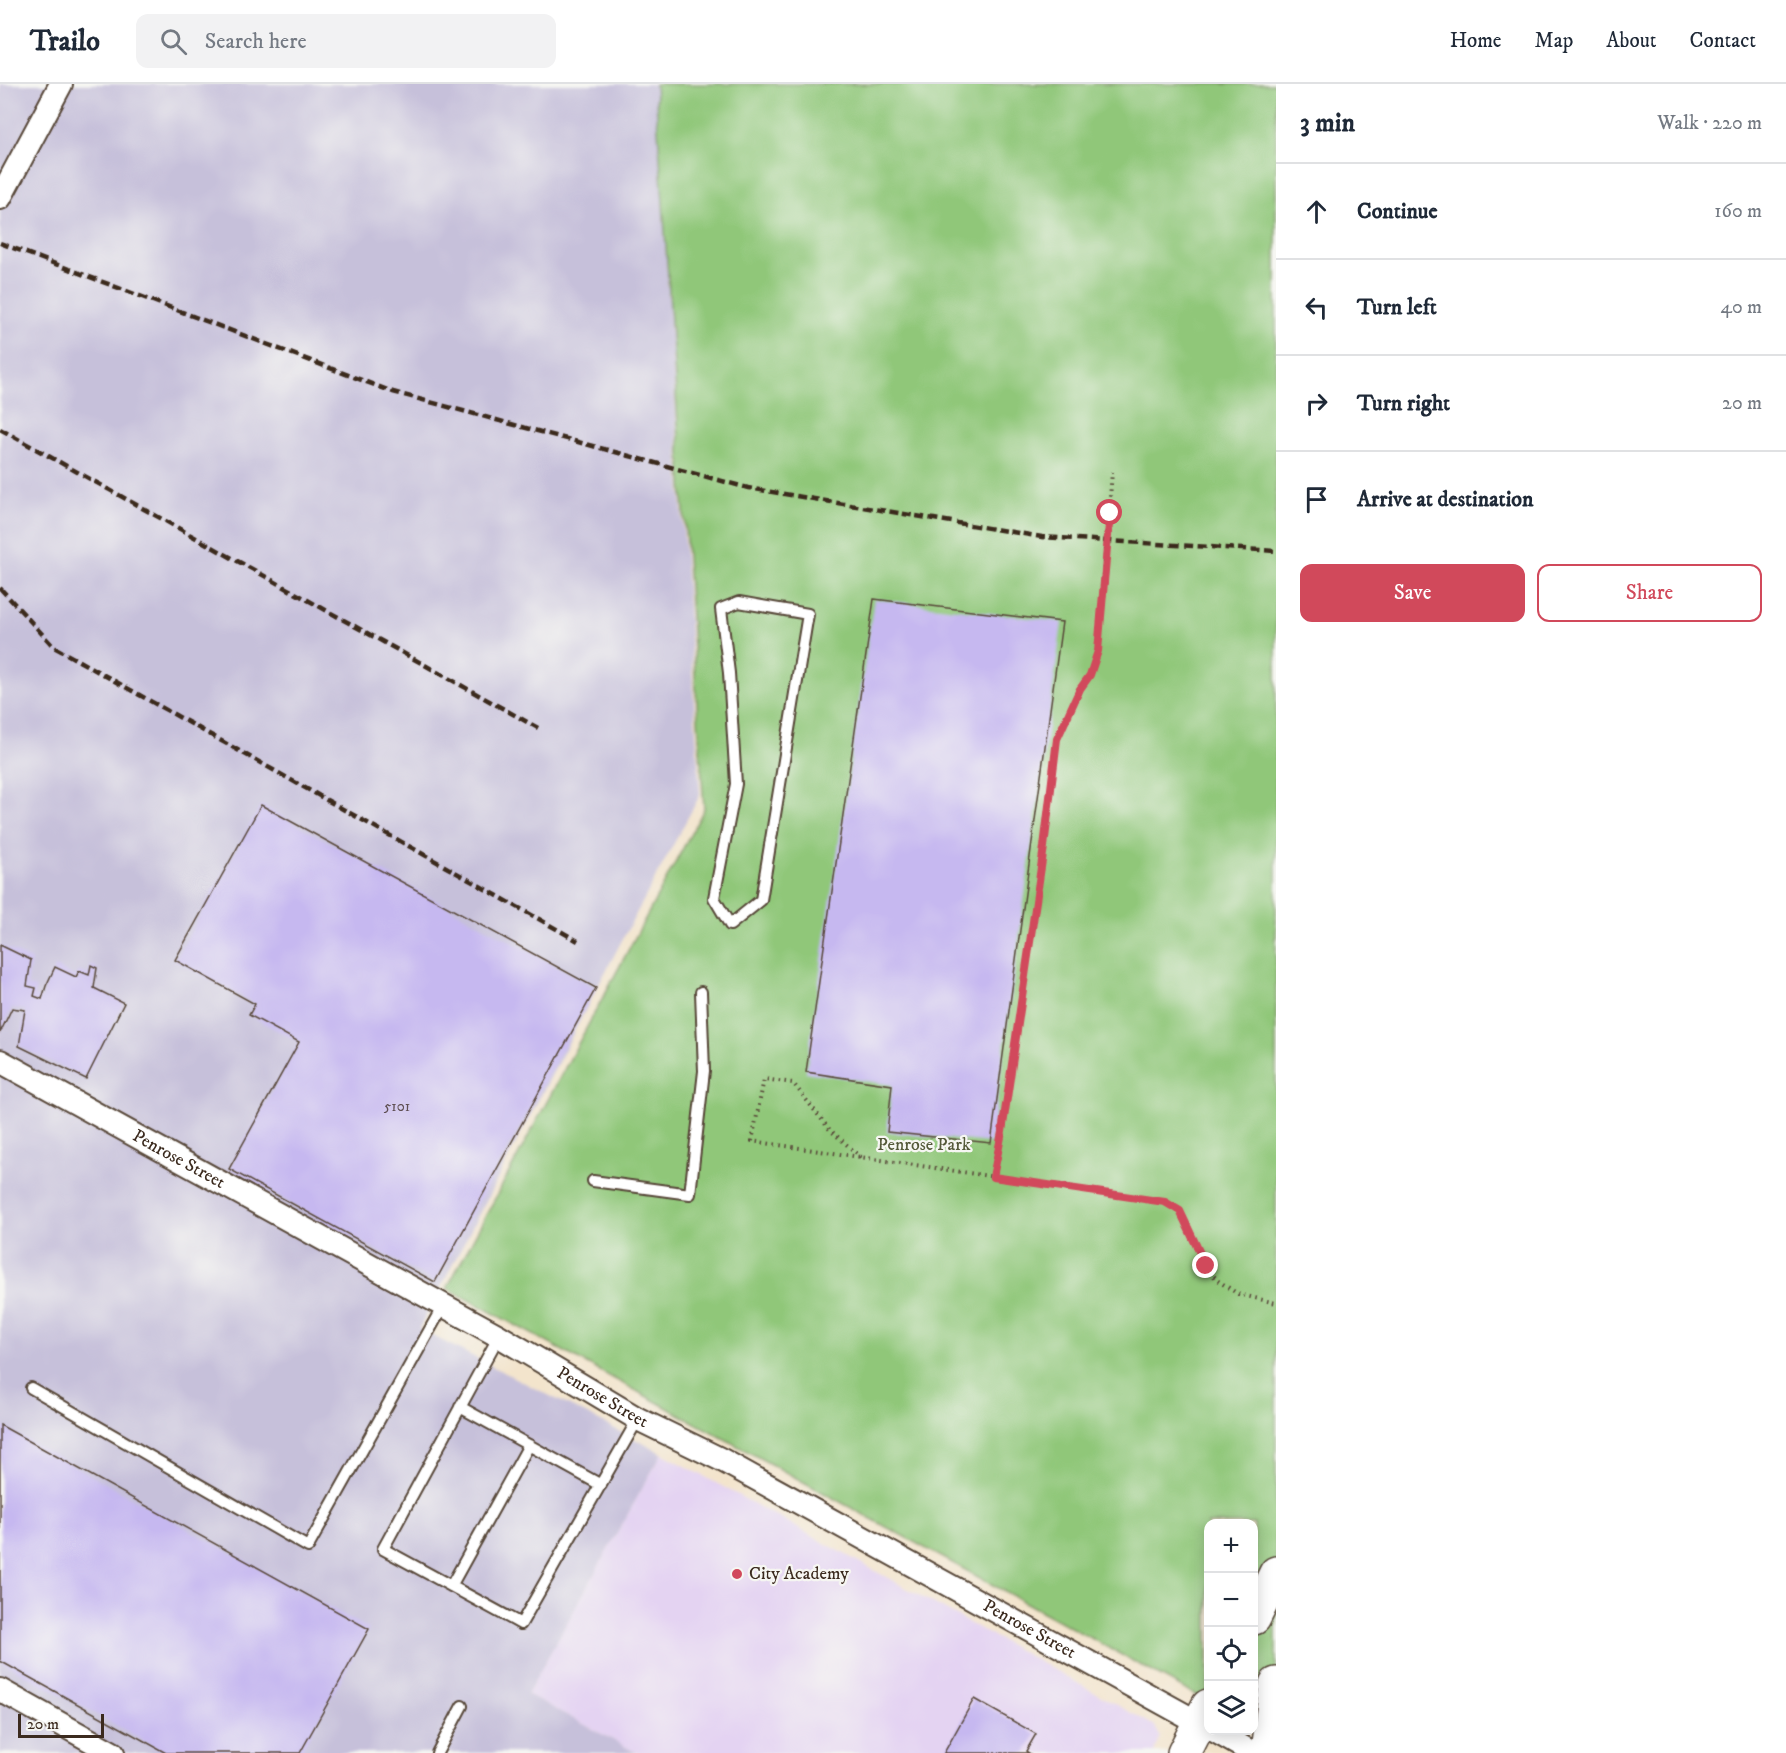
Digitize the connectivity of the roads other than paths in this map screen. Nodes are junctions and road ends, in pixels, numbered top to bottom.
1 (61, 84) edge
2 (0, 198) edge
3 (730, 925) joint
4 (701, 992) dead end
5 (0, 1061) edge
6 (593, 1181) dead end
7 (444, 1306) junction
8 (499, 1336) junction
9 (31, 1388) dead end
10 (460, 1407) junction
11 (638, 1419) junction
12 (529, 1445) junction
13 (601, 1485) junction
14 (1276, 1573) edge
15 (451, 1586) junction
16 (1258, 1610) edge
17 (1276, 1684) edge
18 (0, 1690) edge
19 (462, 1706) dead end
20 (1204, 1720) edge
21 (1204, 1727) edge
22 (1227, 1735) edge
23 (114, 1753) edge
24 (437, 1753) edge
25 (1184, 1753) edge
26 (1253, 1753) edge
27 (1268, 1753) edge

1 - 2 street
3 - 3 lane
4 - 6 lane
5 - 7 street, Penrose Street
7 - 8 street, Penrose Street
7 - 9 lane
8 - 10 lane
8 - 11 street, Penrose Street
10 - 12 lane
10 - 15 lane
11 - 13 lane
11 - 20 street, Penrose Street
12 - 13 lane
12 - 15 lane
13 - 15 lane
14 - 16 main road
17 - 27 main road
18 - 23 street
19 - 24 lane
21 - 25 main road
22 - 26 street, Penrose Street

